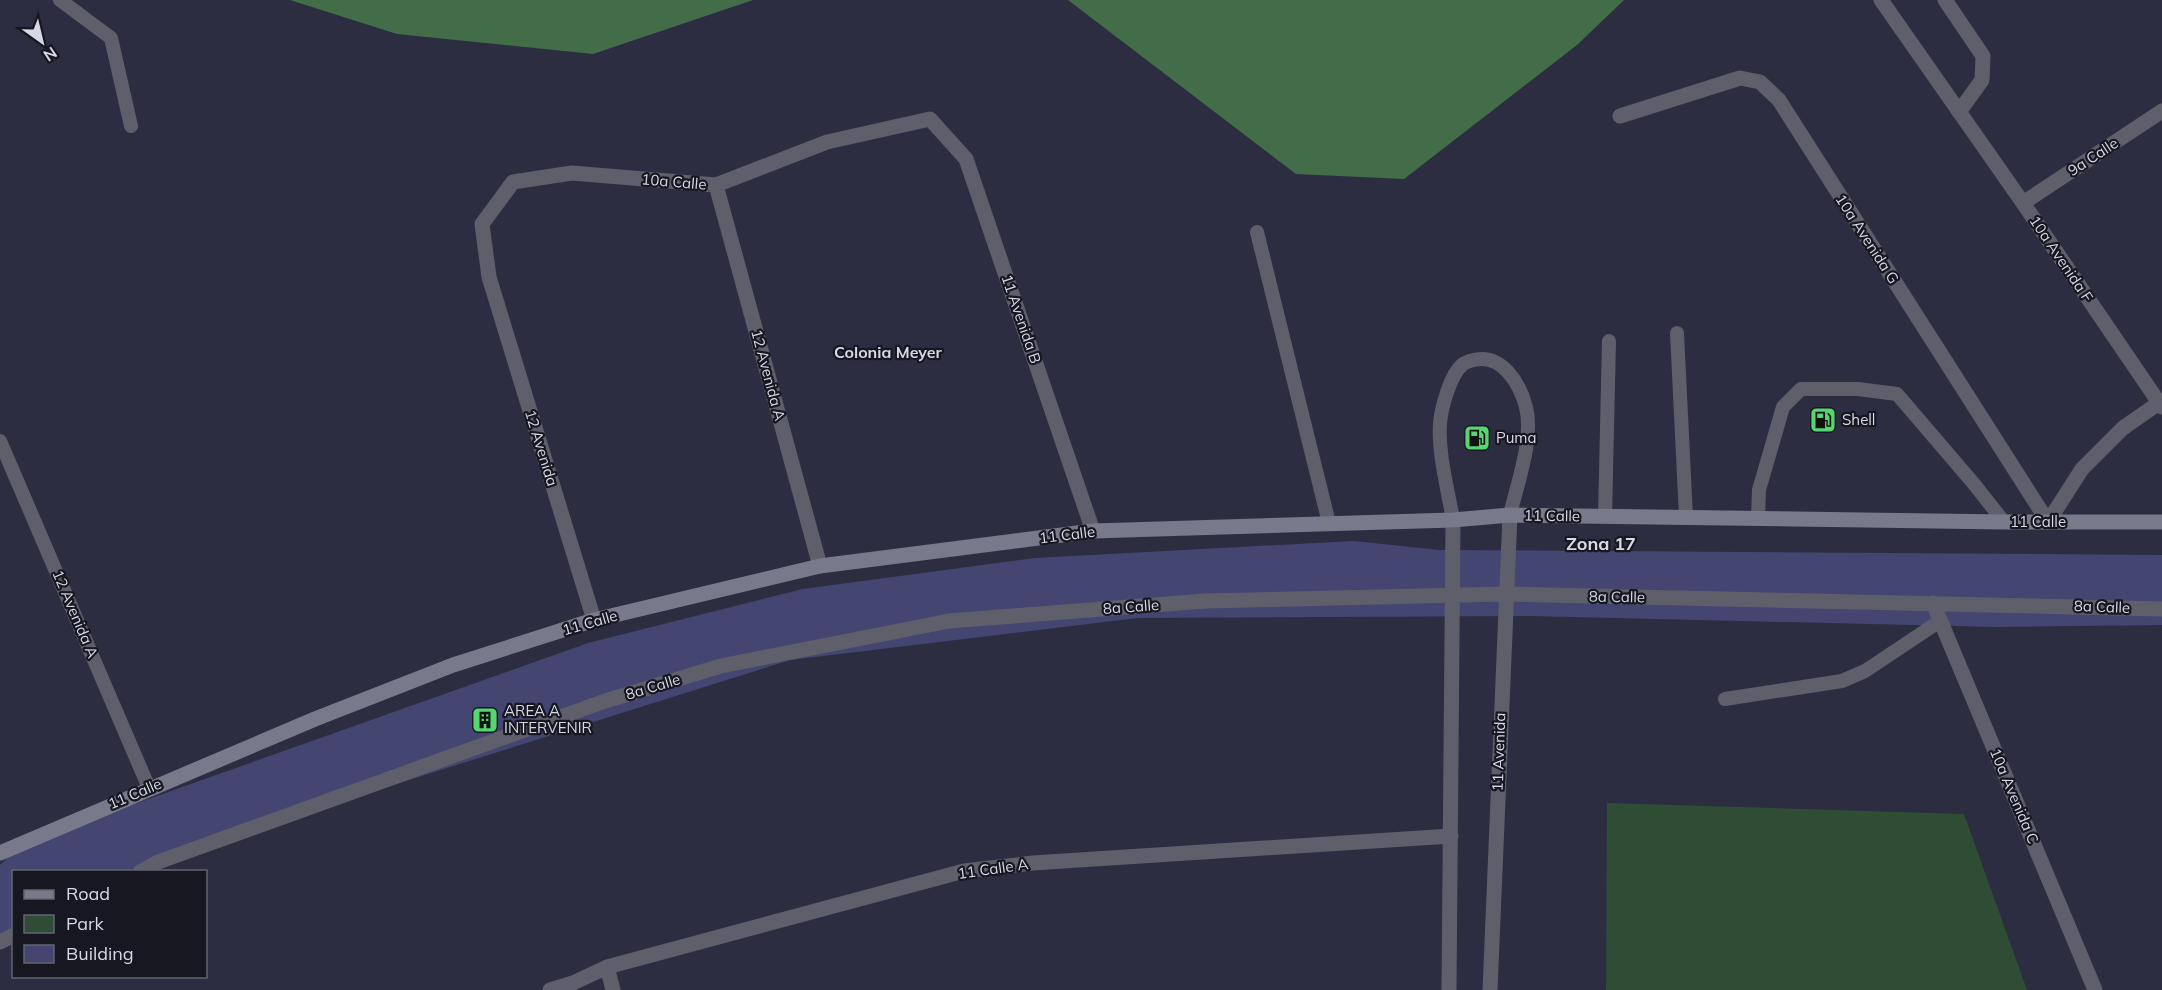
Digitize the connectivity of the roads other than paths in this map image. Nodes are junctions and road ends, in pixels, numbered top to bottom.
1 (60, 0) edge
2 (1881, 0) edge
3 (1945, 0) edge
4 (2162, 111) edge
5 (1959, 112) junction
6 (1620, 116) dead end
7 (930, 119) joint
8 (131, 126) dead end
9 (716, 185) junction
10 (2023, 203) junction
11 (1257, 232) dead end
12 (489, 277) joint
13 (1677, 333) dead end
14 (1609, 341) dead end
15 (2161, 404) edge
16 (0, 441) edge
17 (1510, 515) junction
18 (1605, 516) junction
19 (1686, 517) junction
20 (1758, 518) junction
21 (1453, 520) junction
22 (2004, 522) junction
23 (2048, 522) junction
24 (2162, 522) edge
25 (1329, 523) junction
26 (1093, 531) junction
27 (820, 566) junction
28 (1506, 594) junction
29 (1453, 595) junction
30 (1933, 603) junction
31 (2162, 609) edge
32 (594, 620) junction
33 (1940, 621) junction
34 (1725, 699) dead end
35 (149, 788) junction
36 (1451, 836) junction
37 (22, 844) junction
38 (0, 853) edge
39 (0, 862) edge
40 (144, 870) edge
41 (607, 967) junction
42 (574, 986) edge
43 (550, 990) edge
44 (613, 990) edge
45 (1449, 990) edge
46 (1490, 990) edge
47 (2095, 990) edge

1 - 8 lane
2 - 5 street, 10a Avenida F
3 - 5 street
4 - 10 street, 9a Calle
5 - 10 street, 10a Avenida F
6 - 23 street, 10a Avenida G
7 - 9 street, 10a Calle
7 - 26 street, 11 Avenida B
9 - 12 street, 10a Calle
9 - 27 street, 12 Avenida A
10 - 15 street, 10a Avenida F
11 - 25 lane
12 - 32 street, 12 Avenida
13 - 19 lane
14 - 18 lane
15 - 23 street
16 - 35 lane, 12 Avenida A
17 - 18 street, 11 Calle
17 - 21 street, 11 Calle
17 - 21 lane
17 - 28 street, 11 Avenida
18 - 19 street, 11 Calle
19 - 20 street, 11 Calle
20 - 22 street, 11 Calle
20 - 22 lane
21 - 25 street, 11 Calle
21 - 29 street
22 - 23 street, 11 Calle
23 - 24 street, 11 Calle
25 - 26 street, 11 Calle
26 - 27 street, 11 Calle
27 - 32 street, 11 Calle
28 - 29 street, 8a Calle
28 - 30 street, 8a Calle
28 - 46 street, 11 Avenida
29 - 36 street
29 - 40 street, 8a Calle
30 - 31 street, 8a Calle
30 - 33 street, 10a Avenida C
32 - 35 street, 11 Calle
33 - 34 lane
33 - 47 street, 10a Avenida C
35 - 37 street, 11 Calle
36 - 41 street, 11 Calle A
36 - 45 street
37 - 38 street, 11 Calle
37 - 39 street, 11 Calle
41 - 42 street, 11 Calle A
41 - 44 street
42 - 43 street, 11 Calle A

